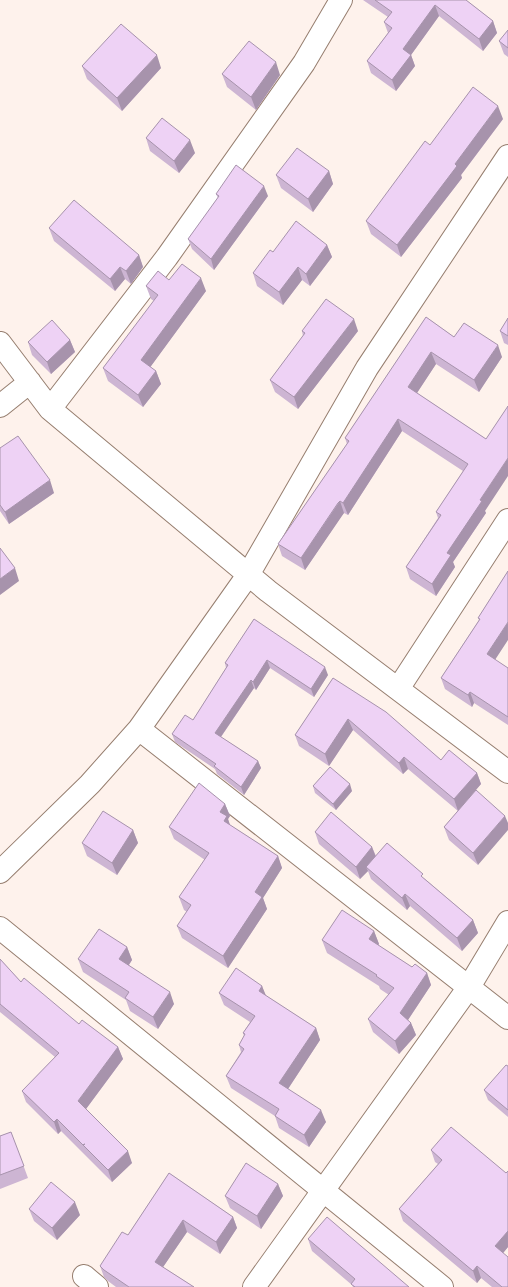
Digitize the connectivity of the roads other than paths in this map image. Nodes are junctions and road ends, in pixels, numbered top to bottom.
1 (341, 0) edge
2 (508, 156) edge
3 (0, 344) edge
4 (30, 382) junction
5 (0, 406) edge
6 (50, 408) junction
7 (508, 520) edge
8 (248, 574) junction
9 (398, 689) junction
10 (139, 729) junction
11 (508, 772) edge
12 (0, 872) edge
13 (508, 922) edge
14 (0, 928) edge
15 (469, 987) junction
16 (508, 1018) edge
17 (323, 1191) junction
18 (254, 1287) edge
19 (442, 1287) edge

1 - 6 street
2 - 8 street
3 - 4 street
4 - 5 street
4 - 6 street
6 - 8 street
7 - 9 street
8 - 9 street
8 - 10 street
9 - 11 street
10 - 12 street
10 - 15 street
13 - 15 street
14 - 17 street
15 - 16 street
15 - 17 street
17 - 18 street
17 - 19 street

